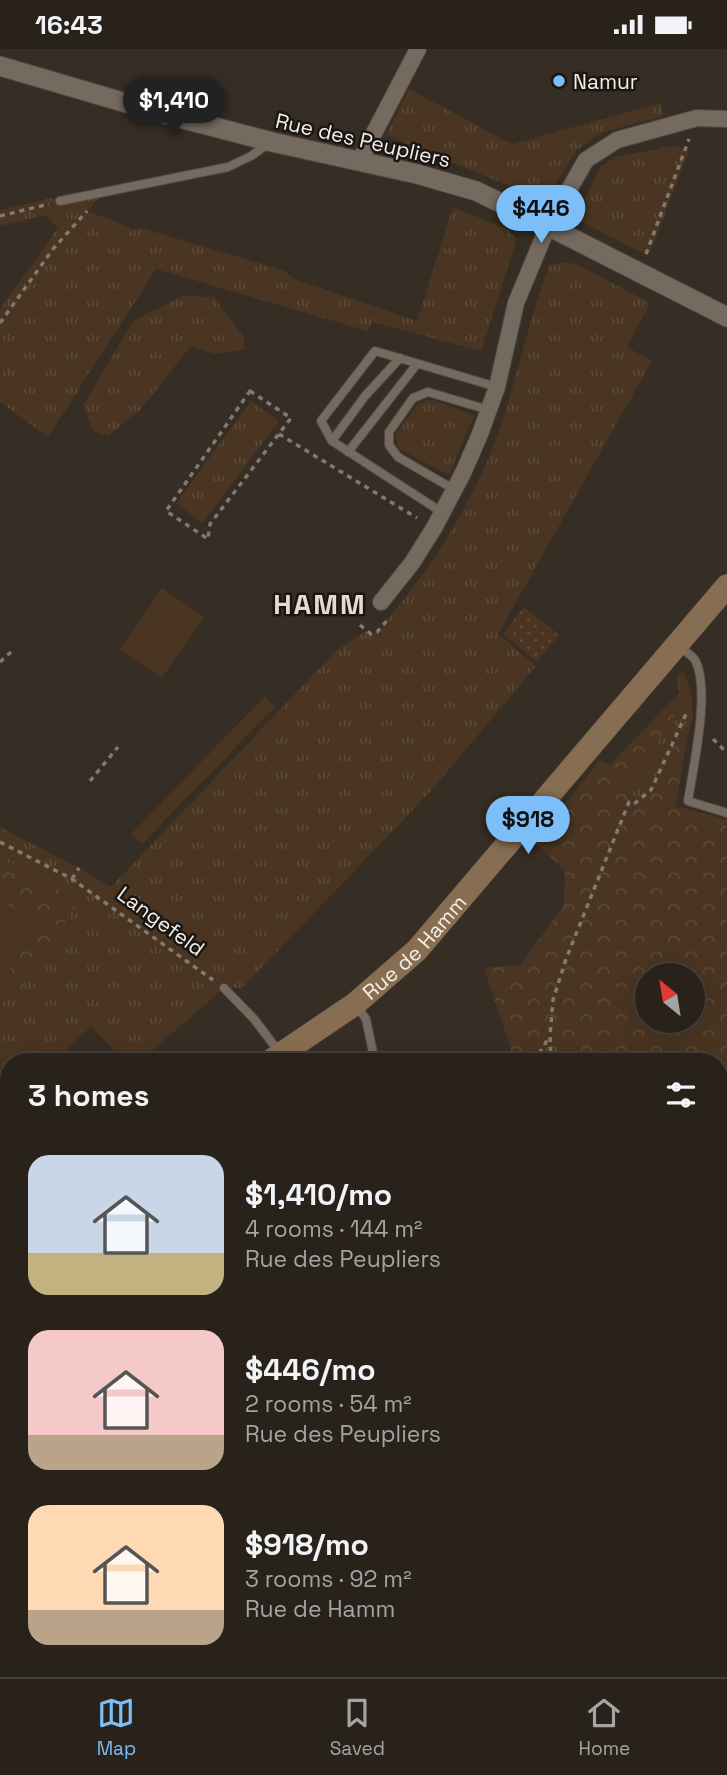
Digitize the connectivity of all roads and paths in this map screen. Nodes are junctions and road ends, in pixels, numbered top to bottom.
1 (418, 49) edge
2 (0, 66) edge
3 (697, 118) junction
4 (727, 119) edge
5 (272, 142) junction
6 (360, 160) junction
7 (102, 193) junction
8 (60, 201) joint
9 (0, 216) edge
10 (548, 226) junction
11 (640, 272) junction
12 (727, 317) edge
13 (0, 323) edge
14 (400, 358) junction
15 (416, 364) junction
16 (497, 387) junction
17 (489, 410) junction
18 (279, 434) junction
19 (332, 441) junction
20 (348, 452) junction
21 (455, 490) junction
22 (443, 513) junction
23 (417, 518) dead end
24 (727, 586) edge
25 (381, 602) dead end
26 (678, 646) junction
27 (11, 652) dead end
28 (0, 662) edge
29 (686, 713) dead end
30 (118, 747) dead end
31 (90, 781) dead end
32 (727, 813) edge
33 (0, 842) edge
34 (79, 868) dead end
35 (72, 879) junction
36 (224, 988) joint
37 (355, 1004) junction
38 (550, 1036) junction
39 (272, 1053) edge
40 (282, 1053) edge
41 (373, 1053) edge
42 (540, 1053) edge
43 (551, 1053) edge

1 - 6 street
2 - 5 street, Rue des Peupliers
3 - 4 street
3 - 10 street
3 - 11 path
5 - 6 street, Rue des Peupliers
5 - 7 lane
6 - 10 street, Rue des Peupliers
7 - 8 lane
7 - 13 path
8 - 9 path
10 - 11 street, Rue des Peupliers
10 - 16 street
11 - 12 street, Rue des Peupliers
14 - 15 lane
14 - 19 lane
14 - 19 lane
15 - 16 lane
15 - 20 lane
16 - 17 street
17 - 21 street
17 - 21 lane
18 - 18 path
18 - 23 path
19 - 20 lane
20 - 22 lane
21 - 22 street
22 - 25 street
24 - 26 main road, Rue de Hamm
26 - 32 lane
26 - 37 main road, Rue de Hamm
27 - 28 path
29 - 38 path
30 - 31 path
33 - 35 path, Langefeld
34 - 35 path
35 - 36 path, Langefeld
36 - 39 lane
37 - 40 main road, Rue de Hamm
37 - 41 lane
38 - 42 path
38 - 43 path

